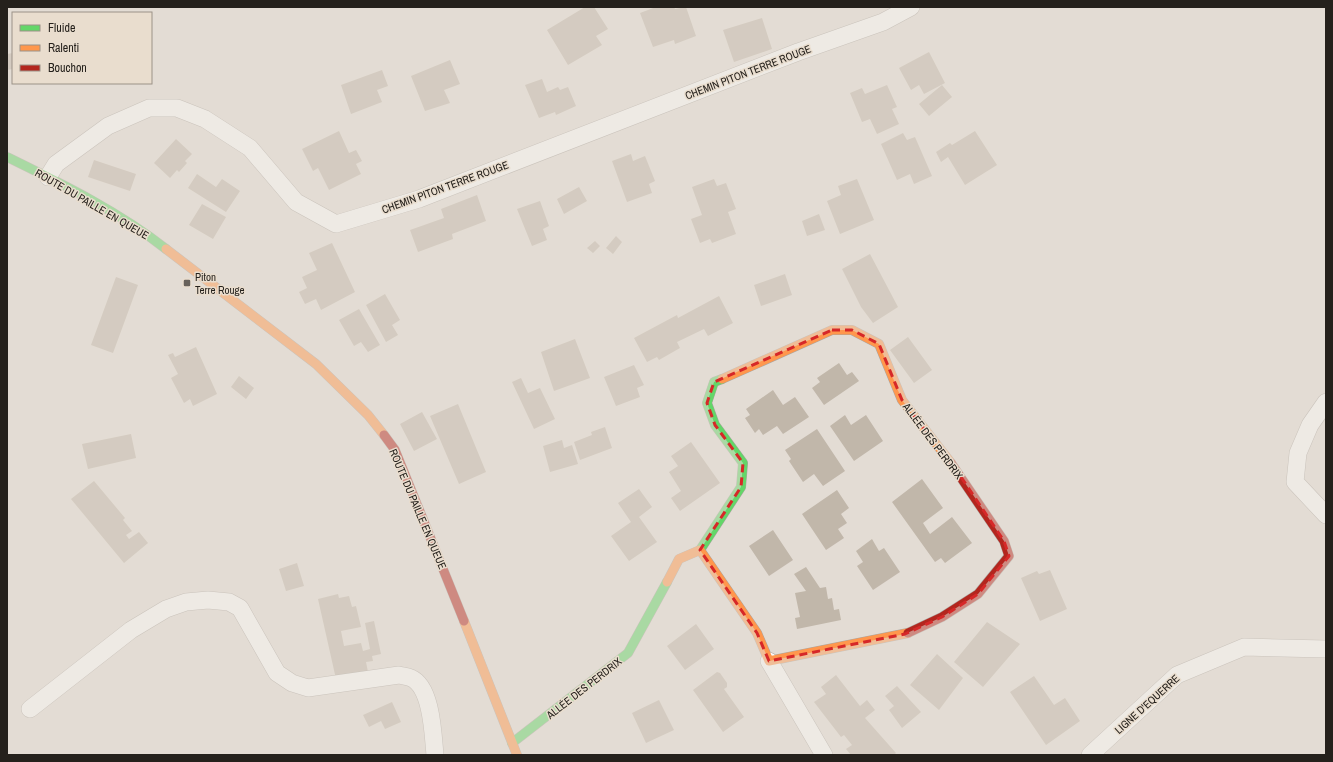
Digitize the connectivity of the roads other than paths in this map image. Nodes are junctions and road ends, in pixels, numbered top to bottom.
1 (911, 7) edge
2 (7, 157) edge
3 (48, 177) junction
4 (1326, 402) edge
5 (1326, 515) edge
6 (700, 550) junction
7 (1326, 649) edge
8 (769, 661) junction
9 (30, 709) dead end
10 (512, 744) junction
11 (435, 755) edge
12 (517, 755) edge
13 (824, 755) edge
14 (1090, 755) edge

1 - 3 street, CHEMIN PITON TERRE ROUGE
2 - 3 street, ROUTE DU PAILLE EN QUEUE
3 - 10 street, ROUTE DU PAILLE EN QUEUE
4 - 5 street
6 - 8 street
6 - 8 street, ALLÉE DES PERDRIX
6 - 10 street, ALLÉE DES PERDRIX
7 - 14 street, LIGNE D'EQUERRE
8 - 13 street
9 - 11 street
10 - 12 street, ROUTE DU PAILLE EN QUEUE

